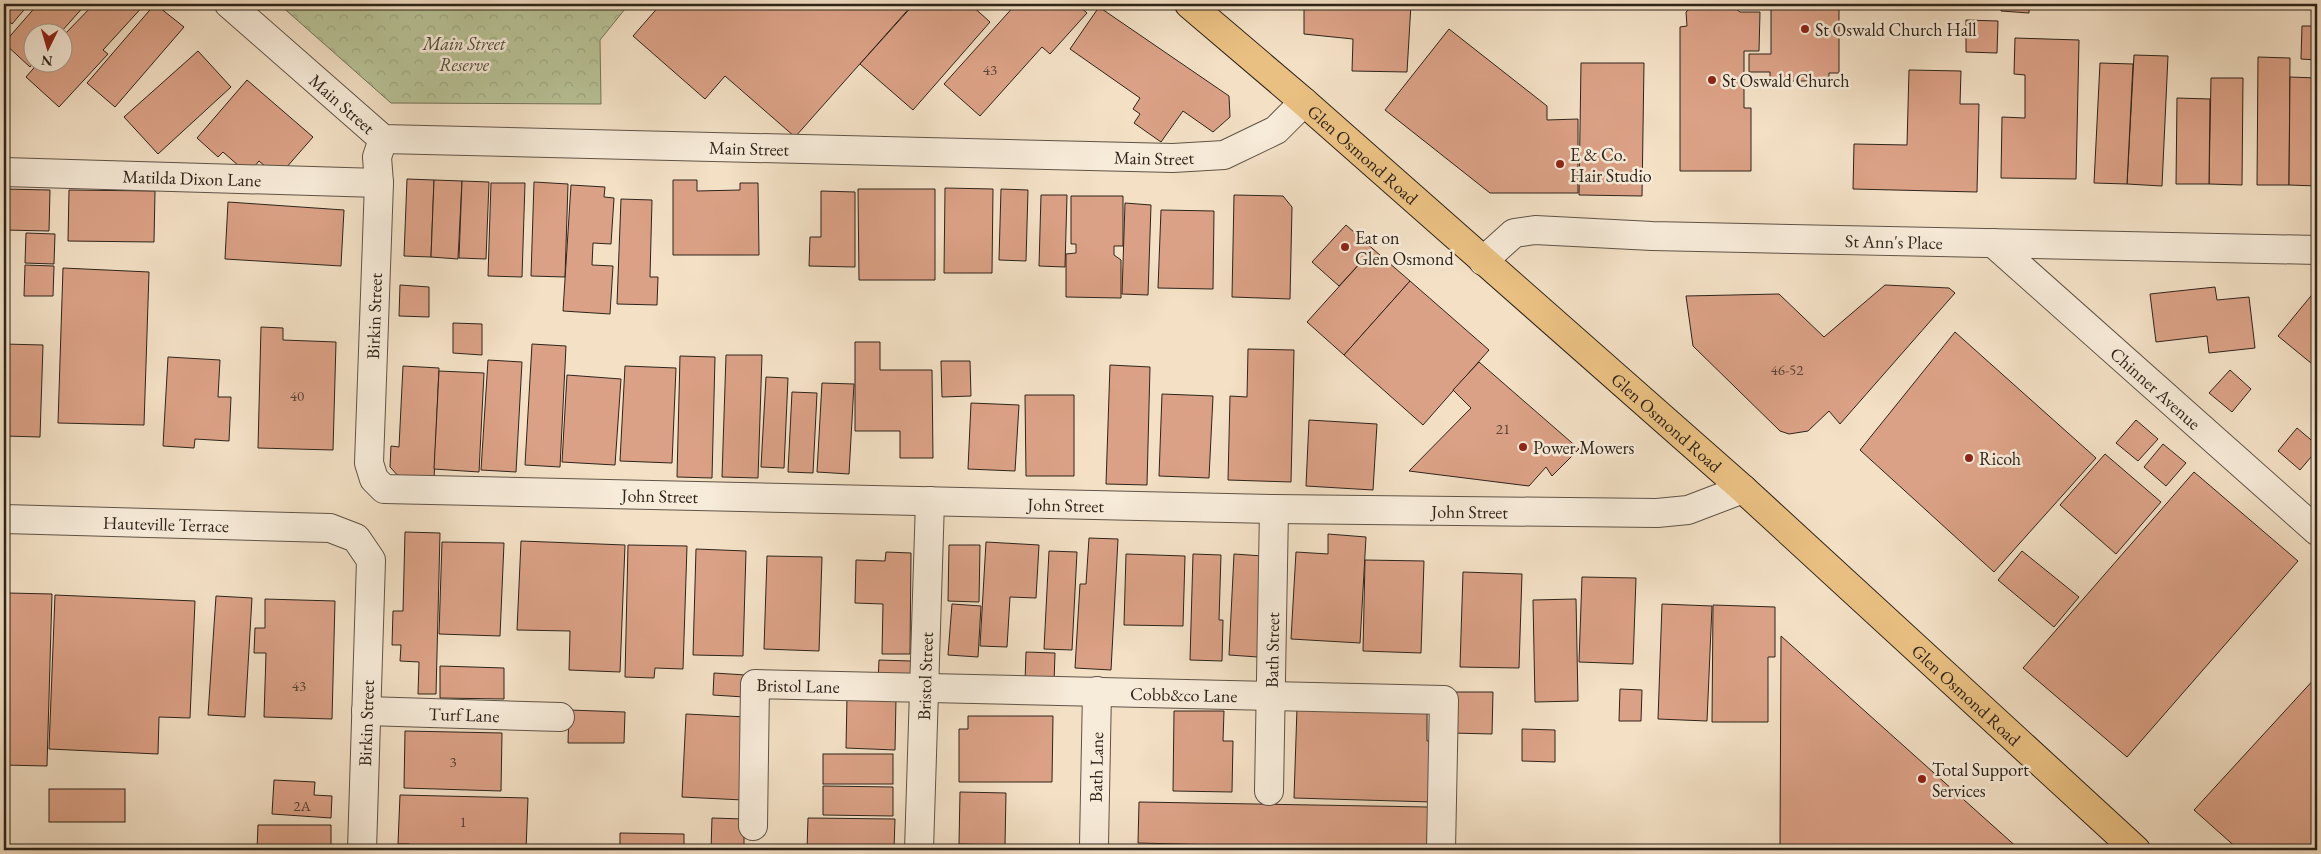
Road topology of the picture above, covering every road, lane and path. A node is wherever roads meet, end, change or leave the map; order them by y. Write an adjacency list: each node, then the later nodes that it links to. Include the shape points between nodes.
1 (229, 4): 4 (street, Main Street)
2 (1189, 4): 3 (highway, Glen Osmond Road)
3 (1304, 102): 4 (street, Main Street, via 1276,130 1224,154 1173,158); 9 (highway, Glen Osmond Road)
4 (383, 139): 6 (street, Birkin Street, via 377,157)
5 (4, 172): 6 (street, Matilda Dixon Lane)
6 (378, 182): 10 (street, Birkin Street, via 369,462 374,478)
7 (1993, 243): 8 (street, St Ann's Place); 9 (street, St Ann's Place, via 1652,236 1535,230 1514,233); 16 (street, Chinner Avenue)
8 (2317, 250)
9 (1483, 261): 11 (highway, Glen Osmond Road)
10 (384, 489): 12 (street, John Street)
11 (1742, 489): 13 (street, John Street, via 1688,510 1657,513); 28 (highway, Glen Osmond Road)
12 (930, 501): 13 (street, John Street); 17 (street, Bristol Street)
13 (1274, 509): 19 (street, Bath Street)
14 (4, 519): 15 (street, Hauteville Terrace)
15 (330, 528): 20 (street, Birkin Street, via 356,538 371,560)
16 (2317, 532)
17 (924, 686): 18 (street, Cobb&co Lane); 23 (street, Bristol Lane, via 755,684); 26 (street, Bristol Street)
18 (1097, 691): 19 (street, Cobb&co Lane); 24 (street, Bath Lane)
19 (1271, 696): 22 (street, Bath Street); 27 (street, Cobb&co Lane, via 1444,700)
20 (366, 711): 21 (street, Turf Lane); 25 (street, Birkin Street)
21 (560, 717)
22 (1270, 791)
23 (753, 826)
24 (1094, 845)
25 (362, 850)
26 (919, 850)
27 (1440, 850)
28 (2136, 850)

